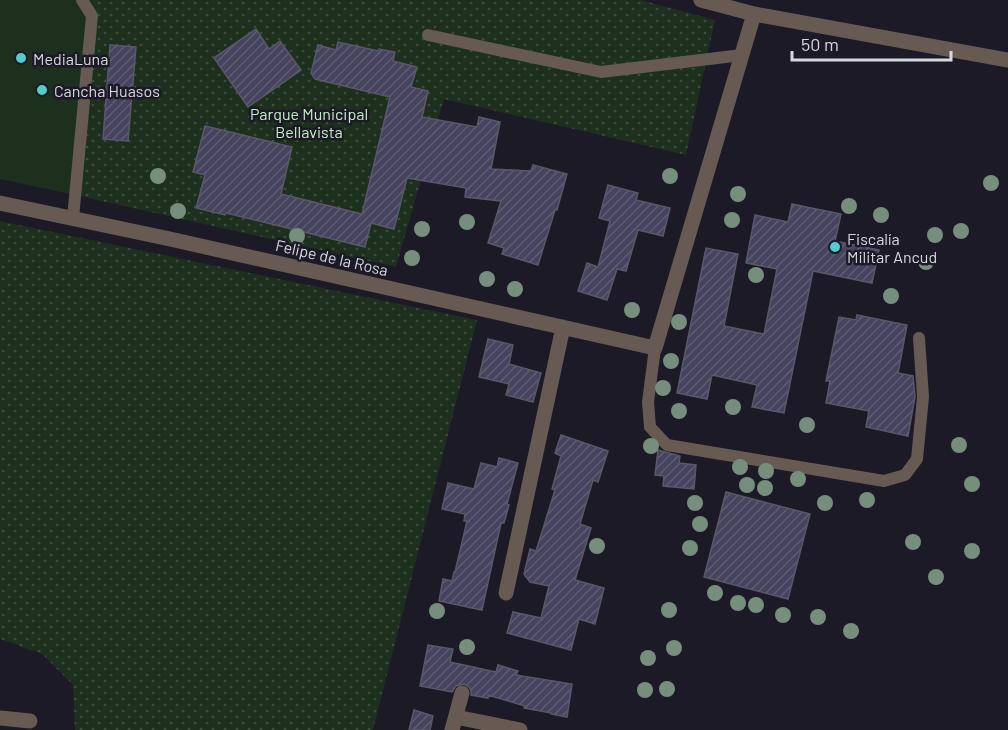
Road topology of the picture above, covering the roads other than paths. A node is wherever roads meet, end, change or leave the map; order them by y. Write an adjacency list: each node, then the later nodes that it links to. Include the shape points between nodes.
1 (82, 0): 8 (lane, via 92,16)
2 (701, 0): 3 (street)
3 (754, 14): 5 (street); 6 (street)
4 (428, 36): 5 (lane, via 601,72)
5 (742, 55): 11 (street)
6 (1008, 60)
7 (0, 203): 8 (street, Felipe de la Rosa)
8 (73, 219): 9 (street, Felipe de la Rosa)
9 (563, 327): 11 (street, Felipe de la Rosa); 12 (street)
10 (919, 338): 11 (lane, via 923,397 917,459 905,475 884,481 668,445 650,427 648,402)
11 (655, 348)
12 (506, 593)
13 (462, 693): 16 (street)
14 (0, 718): 15 (street)
15 (30, 721)
16 (454, 723): 17 (street)
17 (520, 730)

